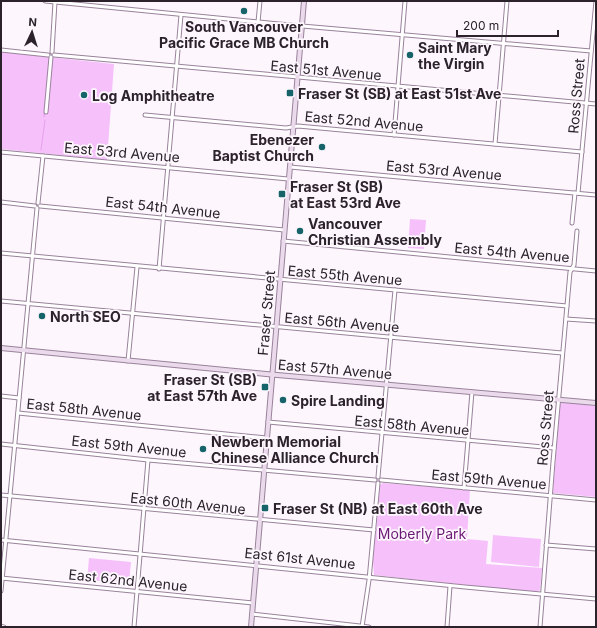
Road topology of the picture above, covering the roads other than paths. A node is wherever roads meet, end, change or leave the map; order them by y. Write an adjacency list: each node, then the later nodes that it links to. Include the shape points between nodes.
1 (45, 1): 7 (street)
2 (260, 1): 9 (street)
3 (304, 1): 10 (street, Fraser Street)
4 (405, 1): 11 (street)
5 (507, 1): 12 (street)
6 (596, 1): 14 (street, Ross Street)
7 (56, 2): 8 (street); 15 (street)
8 (181, 15): 9 (street); 16 (street)
9 (258, 22): 10 (street)
10 (302, 26): 11 (street); 17 (street, Fraser Street)
11 (402, 34): 12 (street); 18 (street)
12 (503, 43): 14 (street); 19 (street)
13 (1, 50): 15 (street, East 51st Avenue)
14 (591, 51): 20 (street, Ross Street)
15 (51, 55): 16 (street, East 51st Avenue); 22 (street)
16 (176, 67): 17 (street, East 51st Avenue); 24 (street)
17 (297, 78): 18 (street, East 51st Avenue); 25 (street, Fraser Street)
18 (398, 87): 19 (street, East 51st Avenue); 26 (street)
19 (499, 97): 20 (street, East 51st Avenue); 27 (street)
20 (586, 104): 21 (street, East 51st Avenue); 29 (street, Ross Street)
21 (596, 104)
22 (46, 112)
23 (145, 115): 24 (street, East 52nd Avenue)
24 (172, 117): 25 (street, East 52nd Avenue); 32 (street)
25 (293, 127): 26 (street, East 52nd Avenue); 31 (street, Fraser Street)
26 (394, 135): 27 (street, East 52nd Avenue)
27 (495, 144): 29 (street, East 52nd Avenue)
28 (1, 152): 30 (street, East 53rd Avenue)
29 (582, 152): 34 (street, Ross Street)
30 (43, 156): 32 (street, East 53rd Avenue); 37 (street)
31 (290, 167): 33 (street, Fraser Street); 34 (street, East 53rd Avenue)
32 (168, 168): 33 (street, East 53rd Avenue); 38 (street)
33 (288, 179): 40 (street, Fraser Street)
34 (576, 193): 35 (street, East 53rd Avenue); 39 (street, Ross Street)
35 (596, 195)
36 (1, 202): 37 (street, East 54th Avenue)
37 (38, 206): 38 (street, East 54th Avenue); 44 (street)
38 (163, 218): 40 (street, East 54th Avenue); 46 (street)
39 (572, 224)
40 (284, 230): 42 (street, Fraser Street)
41 (577, 231): 47 (street, Ross Street)
42 (283, 242): 47 (street, East 54th Avenue); 49 (street, Fraser Street)
43 (1, 253): 44 (street, East 55th Avenue)
44 (33, 257): 45 (street, East 55th Avenue); 52 (street)
45 (137, 267): 46 (street, East 55th Avenue); 54 (street)
46 (159, 269): 49 (street, East 55th Avenue)
47 (572, 269): 48 (street, East 54th Avenue); 53 (street, Ross Street)
48 (596, 271)
49 (280, 280): 50 (street, East 55th Avenue); 57 (street, Fraser Street)
50 (395, 290): 53 (street, East 55th Avenue); 58 (street)
51 (1, 301): 52 (street, East 56th Avenue)
52 (28, 303): 54 (street, East 56th Avenue); 60 (street)
53 (567, 306): 55 (street, Ross Street)
54 (133, 312): 57 (street, East 56th Avenue); 62 (street)
55 (566, 319): 56 (street); 61 (street, Ross Street)
56 (596, 322)
57 (276, 327): 58 (street, East 56th Avenue); 63 (street, Fraser Street)
58 (390, 338): 61 (street, East 56th Avenue); 64 (street)
59 (1, 348): 60 (street, East 57th Avenue)
60 (24, 350): 62 (street, East 57th Avenue); 67 (street)
61 (562, 353): 68 (street, Ross Street)
62 (128, 360): 63 (street, East 57th Avenue)
63 (272, 374): 64 (street, East 57th Avenue); 71 (street, Fraser Street)
64 (386, 384): 65 (street, East 57th Avenue); 72 (street)
65 (472, 392): 68 (street, East 57th Avenue); 74 (street)
66 (1, 396): 67 (street, East 58th Avenue)
67 (19, 398): 70 (street)
68 (558, 400): 69 (street, East 57th Avenue); 77 (street, Ross Street)
69 (596, 403)
70 (18, 413): 73 (street, East 58th Avenue); 76 (street)
71 (268, 422): 72 (street, East 58th Avenue); 73 (street, Fraser Street)
72 (382, 433): 74 (street, East 58th Avenue); 80 (street)
73 (267, 438): 79 (street, Fraser Street)
74 (468, 441): 77 (street, East 58th Avenue); 81 (street)
75 (1, 444): 76 (street, East 59th Avenue)
76 (14, 446): 78 (street, East 59th Avenue); 83 (street)
77 (554, 448): 84 (street, Ross Street)
78 (148, 460): 79 (street, East 59th Avenue); 86 (street)
79 (264, 470): 80 (street, East 59th Avenue); 87 (street, Fraser Street)
80 (378, 480): 81 (street, East 59th Avenue); 88 (street)
81 (464, 488): 84 (street, East 59th Avenue)
82 (1, 495): 83 (street, East 60th Avenue)
83 (10, 496): 86 (street, East 60th Avenue); 90 (street)
84 (550, 496): 85 (street, East 59th Avenue); 91 (street, Ross Street)
85 (596, 500)
86 (145, 509): 87 (street, East 60th Avenue); 93 (street)
87 (259, 520): 88 (street, East 60th Avenue); 94 (street, Fraser Street)
88 (374, 530): 95 (street)
89 (1, 540): 90 (street, East 61st Avenue)
90 (6, 540): 93 (street, East 61st Avenue); 96 (street)
91 (546, 545): 92 (street); 100 (street, Ross Street)
92 (596, 549)
93 (141, 553): 94 (street, East 61st Avenue); 99 (street)
94 (256, 565): 95 (street, East 61st Avenue); 102 (street, Fraser Street)
95 (369, 577): 97 (street, East 61st Avenue); 108 (street)
96 (2, 578): 98 (street); 99 (street, East 62nd Avenue)
97 (450, 586): 100 (street, East 61st Avenue); 110 (street)
98 (1, 591)
99 (137, 592): 102 (street, East 62nd Avenue); 106 (street)
100 (543, 594): 101 (street, East 61st Avenue); 111 (street, Ross Street)
101 (596, 599)
102 (253, 603): 103 (street, Fraser Street)
103 (252, 614): 107 (street, Fraser Street); 108 (street)
104 (1, 626): 105 (street)
105 (4, 627)
106 (134, 627)
107 (251, 627)
108 (362, 627): 109 (street)
109 (369, 627)
110 (447, 627)
111 (540, 627)

